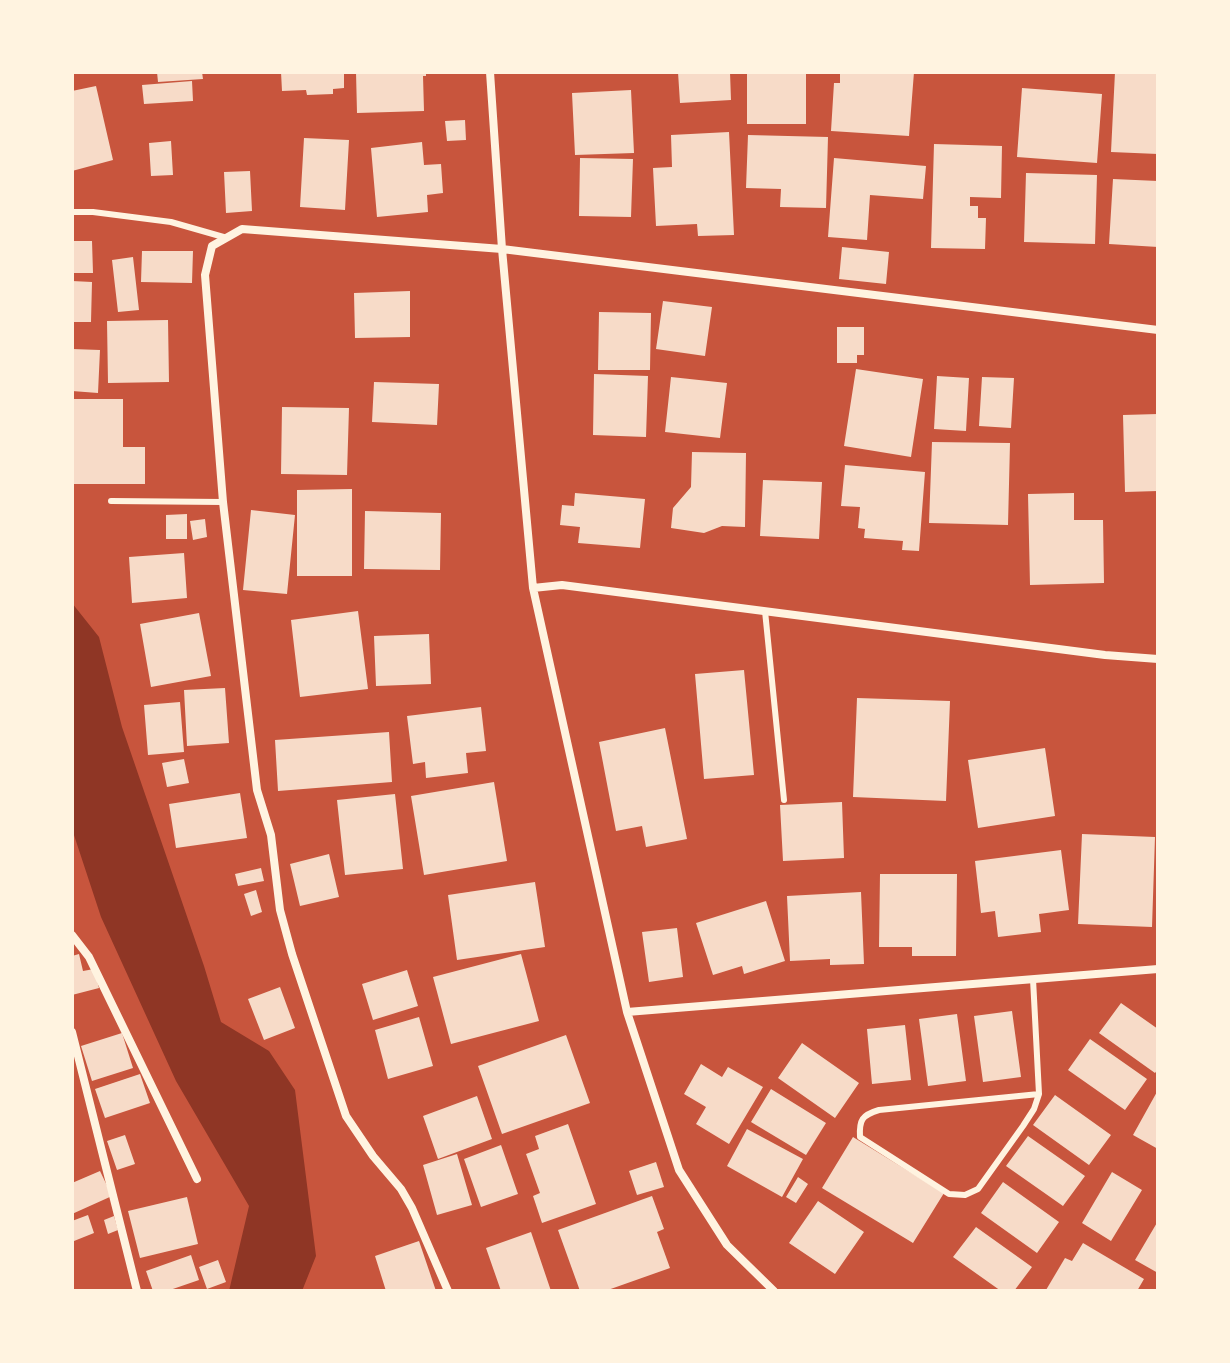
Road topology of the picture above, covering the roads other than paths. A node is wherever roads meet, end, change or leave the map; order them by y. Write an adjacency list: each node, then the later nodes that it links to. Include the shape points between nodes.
1 (490, 72): 4 (street)
2 (72, 212): 3 (lane, via 171,222)
3 (227, 238): 4 (street, via 242,229); 7 (street, via 212,246 205,275)
4 (502, 249): 5 (street); 8 (street)
5 (1158, 330)
6 (111, 501): 7 (lane)
7 (223, 502): 20 (street, via 257,790 271,835 280,910 292,954 346,1116 401,1189)
8 (533, 588): 9 (street, via 562,585); 15 (street)
9 (765, 611): 10 (street); 11 (lane)
10 (1158, 659)
11 (784, 800)
12 (72, 935): 18 (street, via 89,957)
13 (1158, 969): 14 (street)
14 (1033, 979): 15 (street); 17 (lane)
15 (627, 1012): 21 (street, via 679,1170 727,1245)
16 (72, 1032): 19 (street)
17 (1039, 1094): 17 (lane, via 1029,1118 978,1189 965,1195 949,1194 860,1137 859,1124 867,1113 879,1110)
18 (197, 1179)
19 (137, 1291)
20 (448, 1291)
21 (774, 1291)

